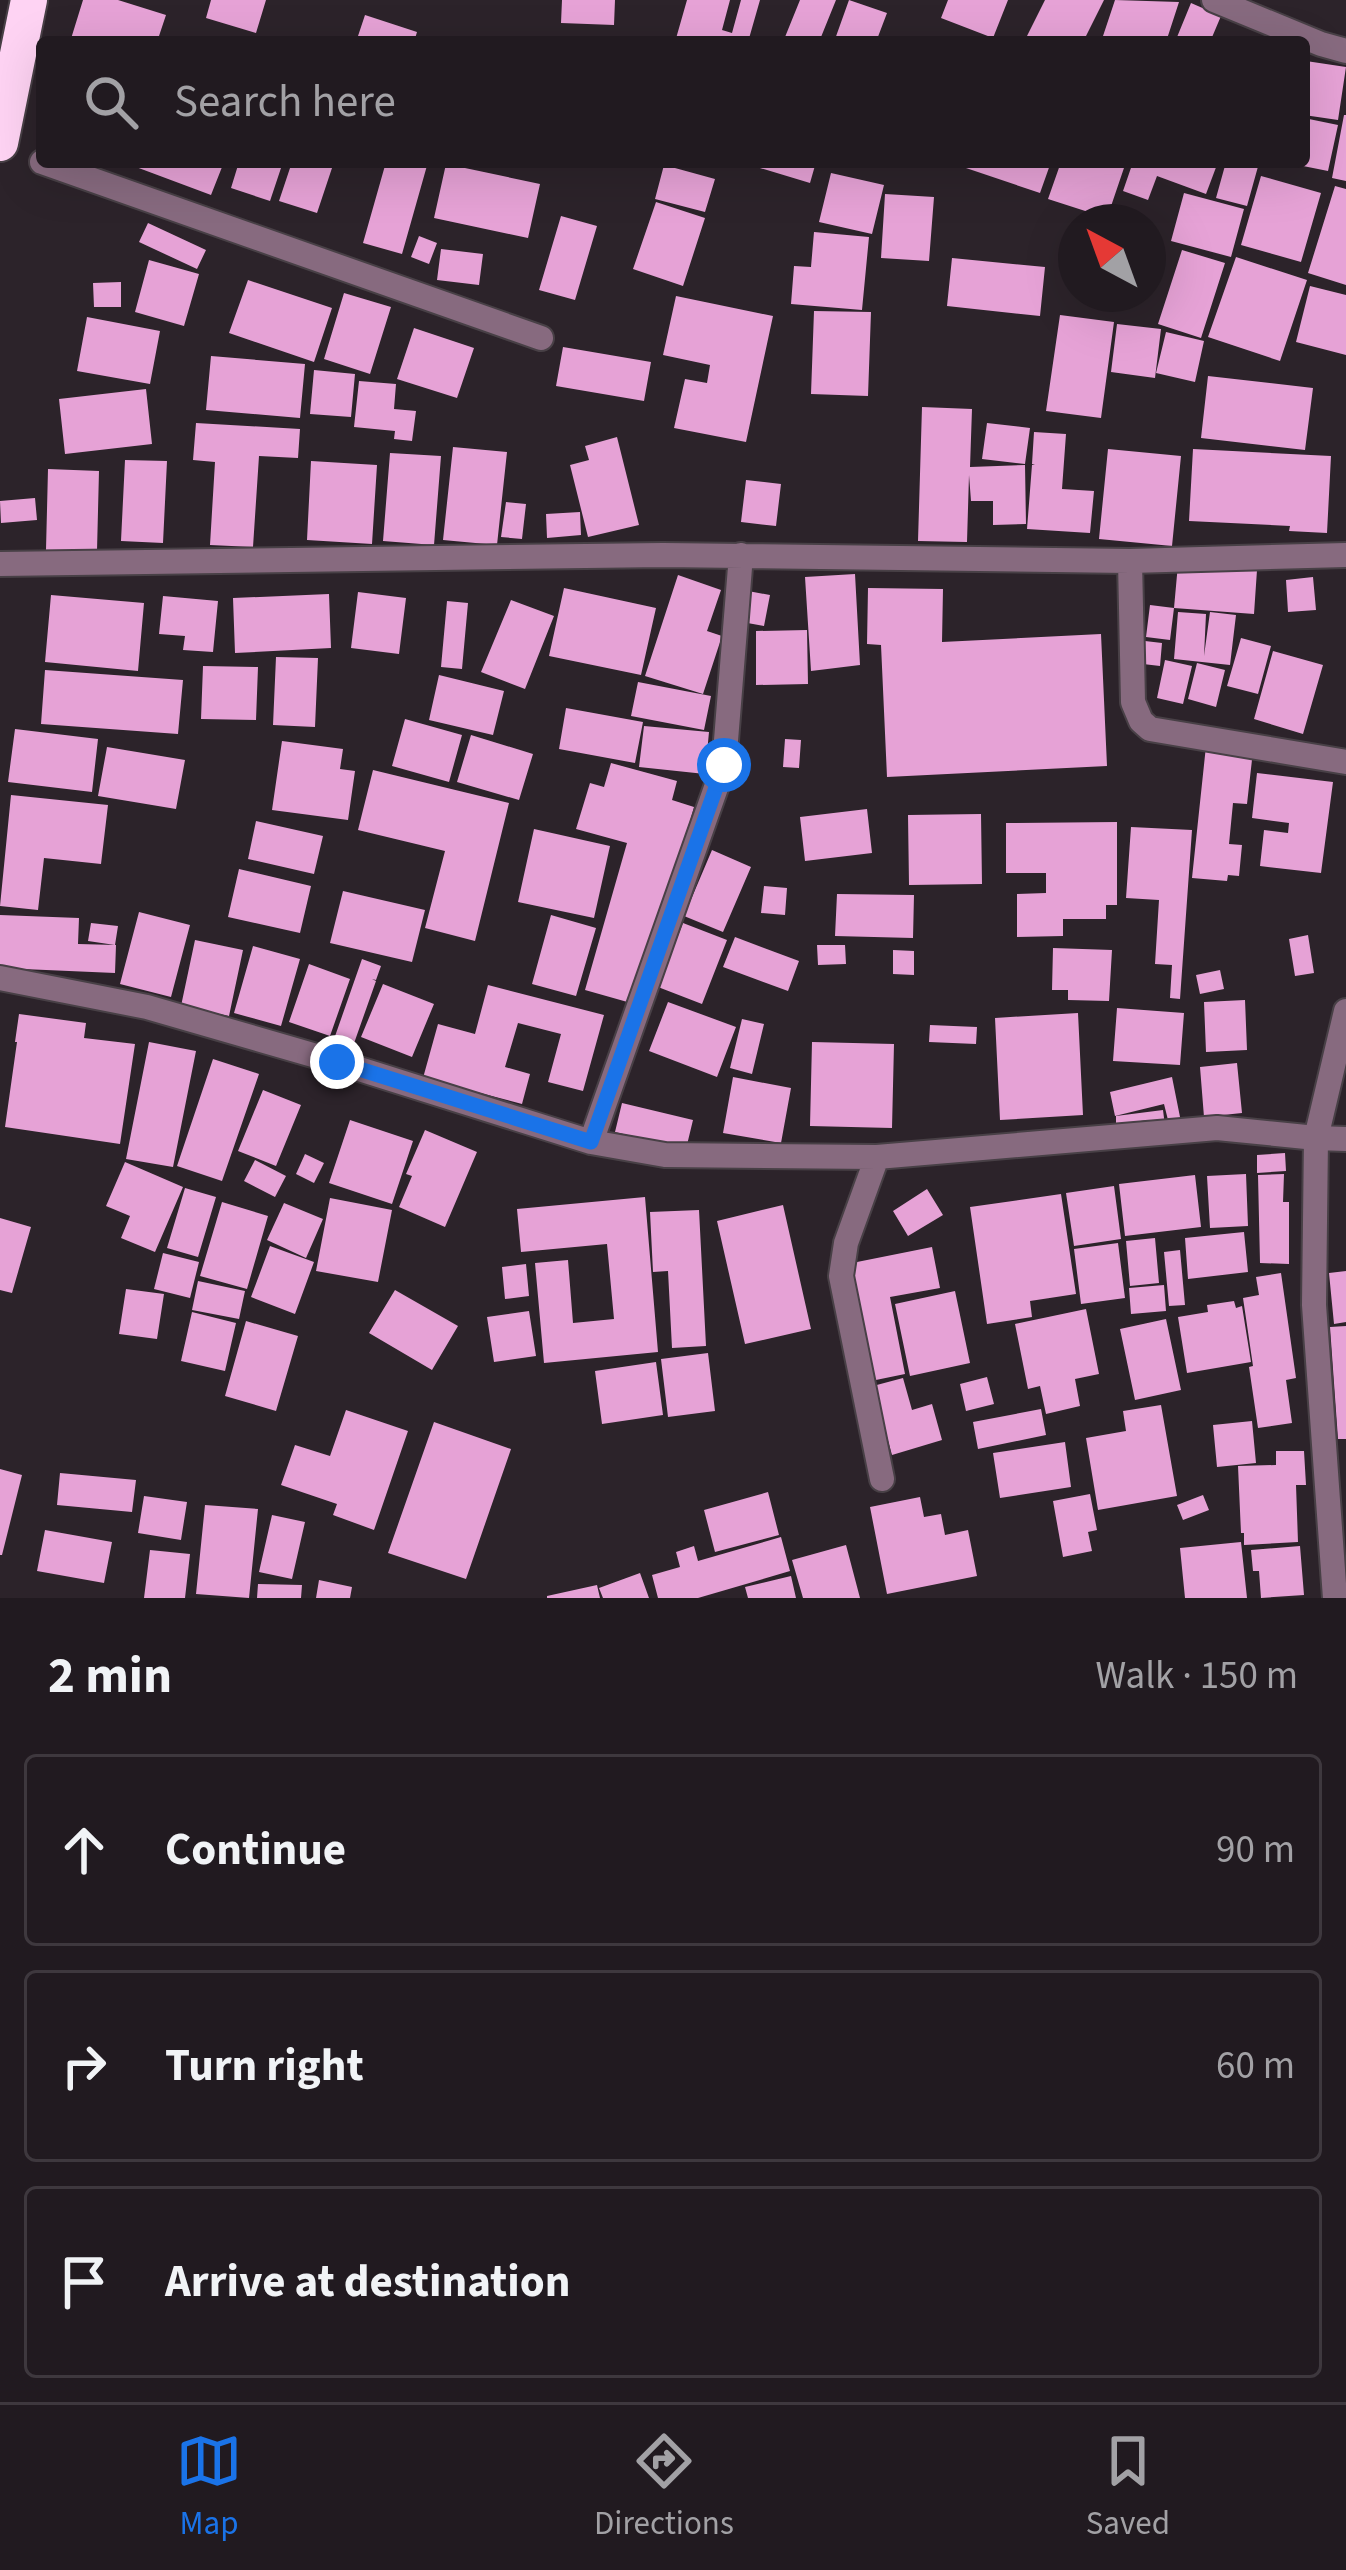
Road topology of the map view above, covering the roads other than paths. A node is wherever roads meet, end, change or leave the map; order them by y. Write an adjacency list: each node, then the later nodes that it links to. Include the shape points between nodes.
1 (29, 0): 6 (highway)
2 (1214, 0): 3 (street)
3 (1302, 36)
4 (1310, 39): 5 (street)
5 (1346, 51)
6 (0, 145): 7 (street)
7 (36, 160)
8 (59, 168): 9 (street)
9 (541, 338)
10 (741, 555): 12 (street); 13 (street); 19 (street, via 724,765)
11 (1346, 555): 12 (street)
12 (1130, 561): 14 (street, via 1132,703 1141,721 1150,729)
13 (0, 564)
14 (1346, 762)
15 (0, 979): 19 (street, via 147,1007)
16 (1346, 1011): 17 (street)
17 (1316, 1138): 18 (street); 20 (street, via 1216,1128); 22 (street, via 1314,1305)
18 (1346, 1138)
19 (591, 1142): 20 (street, via 665,1155)
20 (877, 1157): 21 (street, via 841,1276)
21 (882, 1479)
22 (1335, 1598)

